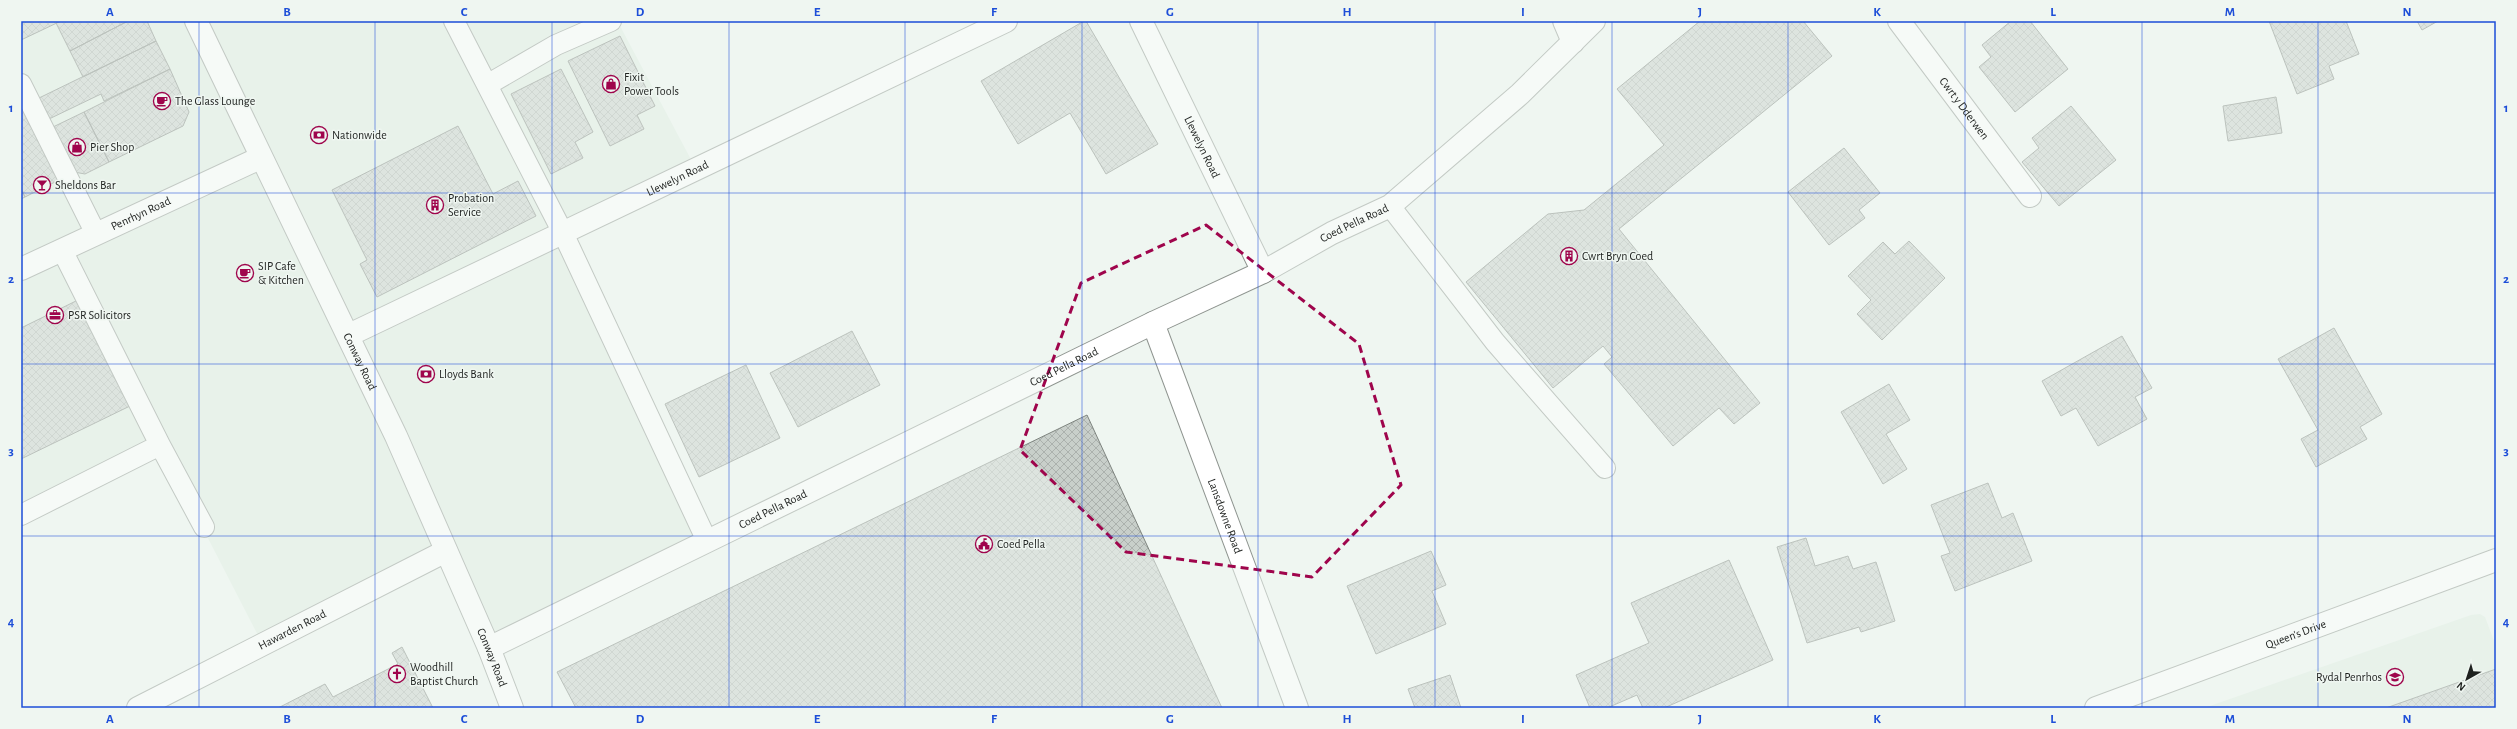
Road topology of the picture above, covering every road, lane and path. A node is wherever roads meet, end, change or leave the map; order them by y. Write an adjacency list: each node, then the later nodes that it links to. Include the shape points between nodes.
1 (196, 21): 12 (street, Conway Road)
2 (454, 21): 11 (lane)
3 (611, 21): 11 (lane, via 556,45)
4 (1006, 21): 15 (street, Llewelyn Road)
5 (1141, 21): 19 (street, Llewelyn Road)
6 (1564, 21): 9 (street)
7 (1594, 21): 9 (street, Coed Pella Road)
8 (1899, 21): 13 (street, Cwrt y Dderwen)
9 (1573, 42): 14 (street, Coed Pella Road, via 1520,94)
10 (21, 84): 16 (lane)
11 (487, 85): 15 (lane)
12 (260, 158): 16 (street, Penrhyn Road); 21 (street, Conway Road)
13 (2030, 196)
14 (1390, 206): 19 (street, Coed Pella Road, via 1332,233); 23 (lane, via 1495,342)
15 (564, 233): 21 (street, Llewelyn Road); 26 (lane)
16 (96, 234): 17 (street, Penrhyn Road)
17 (62, 250): 18 (street, Penrhyn Road); 22 (lane)
18 (21, 269)
19 (1263, 272): 20 (street, Coed Pella Road)
20 (1153, 323): 26 (street, Coed Pella Road); 32 (street, Lansdowne Road)
21 (349, 335): 27 (street, Conway Road)
22 (160, 445): 24 (lane); 25 (lane)
23 (1605, 468)
24 (21, 515)
25 (204, 527)
26 (707, 541): 29 (street, Coed Pella Road)
27 (446, 551): 29 (street, Conway Road); 30 (street, Hawarden Road)
28 (2496, 560): 33 (street, Queen's Drive)
29 (489, 648): 31 (street, Conway Road)
30 (138, 708)
31 (512, 708)
32 (1297, 708)
33 (2096, 708)

